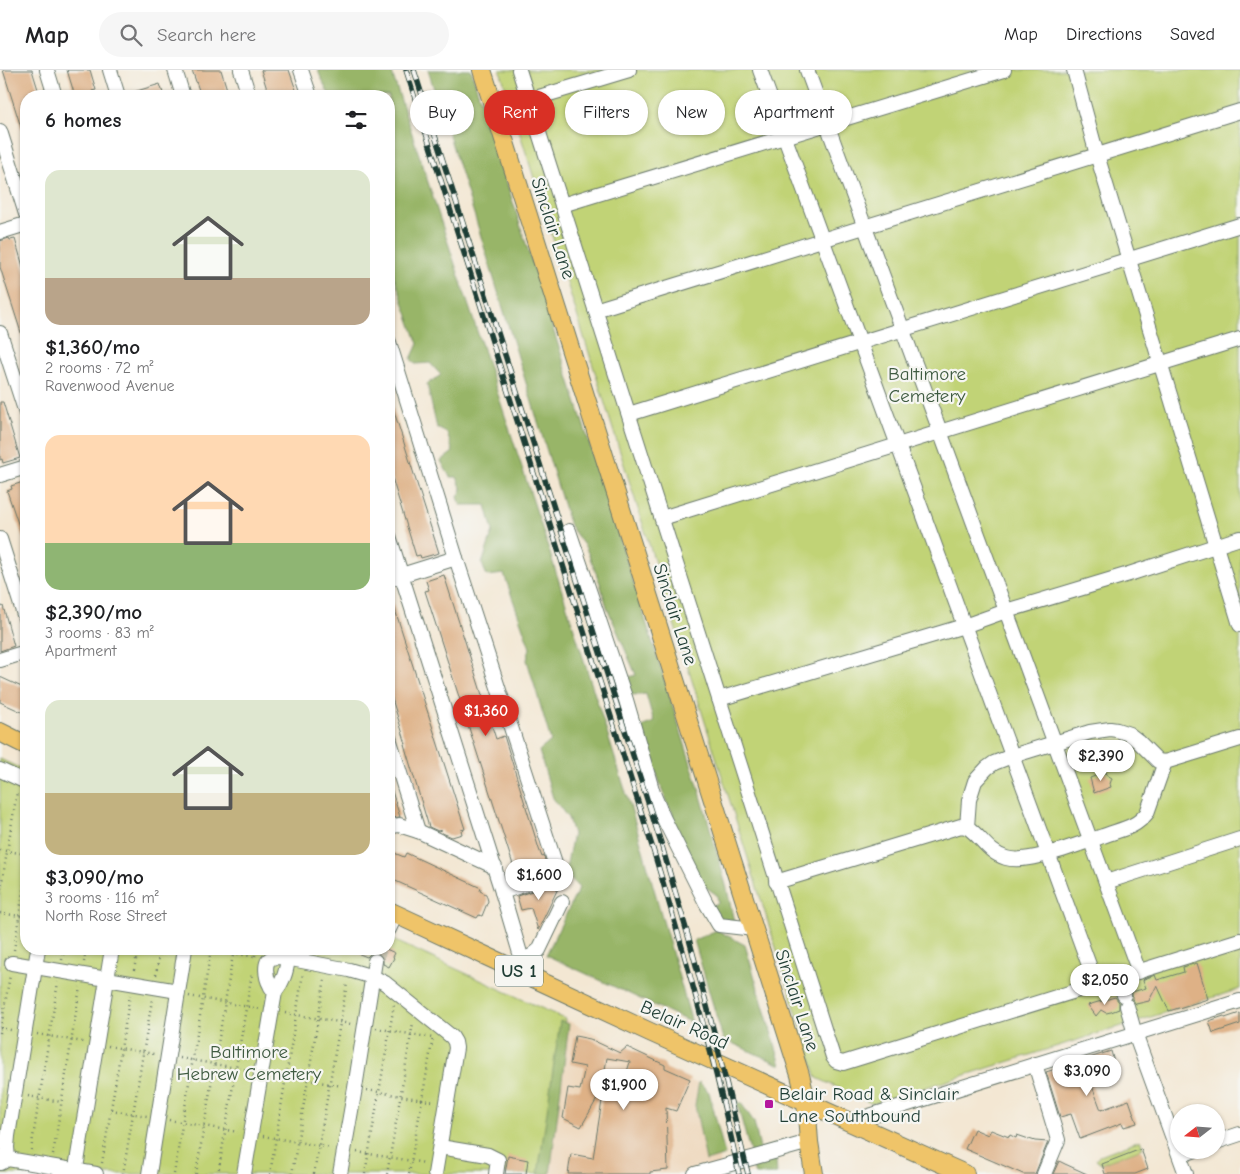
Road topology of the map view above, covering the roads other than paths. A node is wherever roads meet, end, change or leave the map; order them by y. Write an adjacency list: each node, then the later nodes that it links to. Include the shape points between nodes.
1 (47, 70): 13 (street)
2 (110, 70): 14 (street)
3 (175, 70): 15 (street)
4 (241, 70): 16 (street)
5 (301, 70): 17 (street)
6 (482, 70): 85 (main road, Sinclair Lane)
7 (519, 70): 18 (street)
8 (629, 70): 20 (street)
9 (760, 70): 27 (street)
10 (807, 70): 19 (street)
11 (1004, 70): 22 (street)
12 (1074, 70): 28 (street)
13 (53, 90)
14 (116, 90)
15 (181, 90)
16 (248, 90)
17 (308, 90)
18 (526, 90)
19 (814, 90)
20 (555, 92)
21 (1240, 111): 28 (street)
22 (852, 116)
23 (0, 131): 29 (street)
24 (540, 135): 30 (street)
25 (794, 135): 27 (street)
26 (831, 135): 33 (street)
27 (785, 138): 30 (street); 35 (street)
28 (1098, 155): 33 (street); 36 (street)
29 (20, 195)
30 (562, 205): 37 (street)
31 (1240, 225): 36 (street)
32 (20, 226): 34 (street)
33 (864, 226): 35 (street); 38 (street)
34 (0, 232)
35 (823, 240): 37 (street); 41 (street)
36 (1129, 259): 38 (street); 42 (street)
37 (595, 310): 45 (street)
38 (902, 330): 41 (street); 46 (street)
39 (0, 333): 44 (street)
40 (1240, 338): 42 (street)
41 (860, 343): 45 (street); 47 (street)
42 (1160, 363): 46 (street); 54 (street)
43 (395, 365): 55 (street)
44 (20, 395)
45 (629, 414): 50 (street)
46 (940, 432): 47 (street); 58 (street)
47 (898, 445): 50 (street); 60 (street)
48 (20, 469): 49 (street)
49 (0, 475)
50 (662, 518): 63 (street)
51 (569, 531): 85 (street, via 663,817 719,925)
52 (1240, 538): 54 (street)
53 (0, 539): 57 (street)
54 (1216, 546): 58 (street); 59 (street)
55 (456, 558): 56 (street); 82 (street, via 556,866 550,876)
56 (395, 577): 79 (street)
57 (20, 602)
58 (1006, 611): 60 (street); 67 (street)
59 (1240, 625)
60 (964, 626): 63 (street); 68 (street)
61 (20, 654): 62 (street)
62 (0, 660)
63 (719, 699): 80 (street)
64 (0, 732): 66 (main road)
65 (1240, 739): 70 (street)
66 (20, 742)
67 (1054, 742): 68 (street); 70 (street, via 1090,732 1117,730 1129,734 1158,761); 77 (street)
68 (1012, 756): 74 (street, via 987,768 976,781 969,800); 78 (street)
69 (395, 757): 75 (street)
70 (1165, 762): 77 (street, via 1147,813 1128,828)
71 (0, 770): 72 (street)
72 (20, 779)
73 (395, 826): 75 (street)
74 (967, 827): 78 (street, via 990,850 1007,859); 80 (street, via 961,826)
75 (418, 831): 79 (street)
76 (1240, 839): 81 (street)
77 (1090, 840): 78 (street); 81 (street)
78 (1048, 854): 99 (street)
79 (494, 867): 82 (street)
80 (776, 882): 99 (street, via 829,1048 836,1061 843,1062)
81 (1106, 882): 95 (street)
82 (502, 892): 93 (street)
83 (562, 902): 93 (street, via 539,950)
84 (395, 919): 93 (main road, Belair Road / US 1)
85 (754, 929): 105 (main road, Sinclair Lane)
86 (1240, 940): 95 (street)
87 (37, 955): 94 (street)
88 (111, 955): 98 (street)
89 (184, 955): 101 (street)
90 (280, 956): 96 (street); 100 (street, via 286,970); 100 (street, via 267,964 266,977)
91 (375, 961): 96 (street)
92 (12, 963): 94 (street)
93 (519, 965): 105 (main road, Belair Road / US 1, via 650,1032)
94 (35, 967): 98 (street); 113 (street)
95 (1139, 972): 97 (street)
96 (373, 977): 111 (street, via 385,983 455,1042); 119 (street)
97 (1119, 978): 99 (street); 103 (street)
98 (107, 979): 101 (street); 116 (street)
99 (1096, 984)
100 (275, 992): 118 (street)
101 (178, 993): 117 (street)
102 (1240, 1002): 103 (street)
103 (1135, 1034): 104 (street); 107 (street)
104 (1035, 1064): 106 (street); 124 (street, via 1058,1140)
105 (806, 1101): 106 (main road, Belair Road / US 1); 110 (main road, Sinclair Lane)
106 (850, 1122): 123 (main road, Belair Road / US 1)
107 (1170, 1129)
108 (1240, 1134): 109 (street)
109 (1225, 1139)
110 (809, 1142): 121 (street); 122 (main road, Sinclair Lane)
111 (440, 1147): 115 (street); 120 (street, via 488,1155 498,1160)
112 (1181, 1159): 125 (street)
113 (4, 1161): 116 (street)
114 (99, 1169): 116 (street)
115 (436, 1170)
116 (76, 1172)
117 (149, 1174)
118 (244, 1174)
119 (340, 1174)
120 (496, 1174)
121 (695, 1174)
122 (814, 1174)
123 (965, 1174)
124 (1044, 1174)
125 (1186, 1174)

